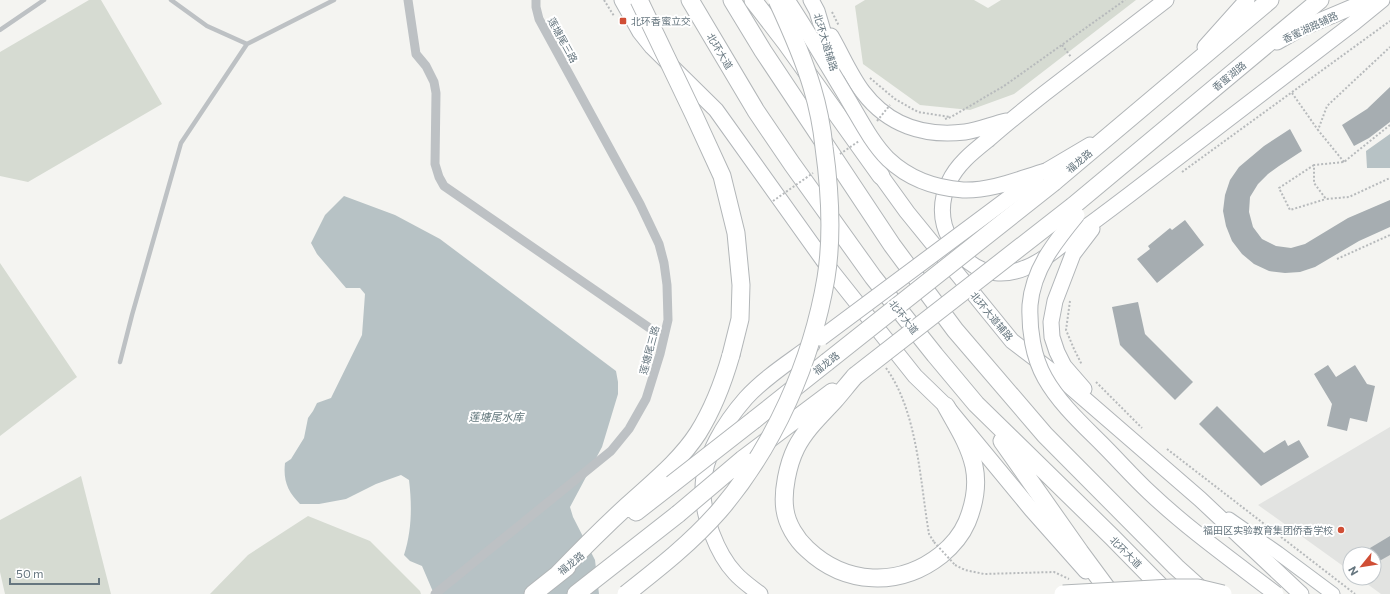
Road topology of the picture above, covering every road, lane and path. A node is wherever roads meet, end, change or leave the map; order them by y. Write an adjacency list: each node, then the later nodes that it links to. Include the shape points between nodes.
1 (44, 0): 24 (lane)
2 (171, 0): 25 (lane, via 208,26)
3 (334, 0): 25 (lane)
4 (408, 0): 48 (street, via 416,54 426,66 435,87 435,164 444,186)
5 (536, 0): 62 (street, 莲塘尾三路, via 539,19 659,244 667,285 668,320 646,399 621,440 602,460)
6 (604, 0): 22 (path)
7 (622, 0): 55 (main road, via 640,32 716,110 826,264 915,376)
8 (639, 0): 60 (highway, bridge, via 722,176 736,233 740,318 724,379 697,434)
9 (690, 0): 54 (highway, 北环大道, via 752,104 792,164 873,277)
10 (732, 0): 70 (highway, via 892,245 955,330 1045,435 1176,568)
11 (752, 0): 39 (highway, via 786,43)
12 (777, 0): 65 (highway, bridge, via 813,88 829,178 830,235 826,277 816,321 800,374 777,426 746,476 718,512 674,556)
13 (787, 0): 40 (main road, bridge, via 871,138 901,169 933,185 964,190)
14 (1125, 0): 26 (path)
15 (1166, 0): 33 (main road)
16 (1247, 0): 31 (main road)
17 (1270, 0): 31 (highway)
18 (1320, 0): 28 (highway, 香蜜湖路)
19 (1369, 0): 28 (main road, 香蜜湖路辅路, via 1298,30)
20 (1382, 0): 44 (main road)
21 (814, 5): 33 (main road, via 863,92 878,108 898,122 914,129 949,133); 39 (main road, 北环大道辅路, via 844,105)
22 (618, 21)
23 (1390, 21): 32 (path)
24 (0, 30)
25 (247, 44): 49 (lane, via 181,143)
26 (1062, 45): 29 (path); 30 (path, via 1004,86 951,117 918,112 895,99)
27 (1390, 47): 35 (path, via 1327,106)
28 (1253, 57): 43 (highway, 香蜜湖路, via 1138,152)
29 (1073, 60)
30 (866, 74)
31 (1163, 90): 40 (highway, 福龙路, via 1117,130)
32 (1292, 93): 35 (path); 38 (path)
33 (1010, 120): 44 (main road, via 957,168 944,193 942,217 945,230 959,252 982,270 995,274 1009,273 1041,260)
34 (1390, 125): 36 (path)
35 (1318, 130): 36 (path)
36 (1344, 162): 37 (path)
37 (1314, 165): 42 (path, via 1314,183); 42 (path, via 1279,188 1290,210)
38 (1180, 174)
39 (881, 176): 57 (main road, 北环大道辅路, via 907,212 1012,341 1058,376)
40 (1050, 176): 60 (highway, 福龙路, bridge, via 827,362 672,484); 66 (main road, bridge, via 821,338 765,381 733,413 722,429 707,464 703,489 706,517 723,555 734,572)
41 (1390, 178): 42 (path, via 1349,197)
42 (1326, 199)
43 (1075, 210): 52 (highway, bridge); 72 (main road, bridge, via 1040,266 1030,304 1033,347 1045,378 1073,415 1149,492)
44 (1103, 215): 57 (main road, via 1073,254 1055,302 1051,322 1052,337 1064,366)
45 (1390, 236): 46 (path)
46 (1337, 259)
47 (1071, 297): 51 (path, via 1066,330)
48 (651, 328)
49 (120, 362)
50 (886, 367): 61 (path, bridge, via 906,406 929,534 934,542 955,565 966,570 984,574 1054,572)
51 (1084, 369)
52 (855, 376): 55 (highway, via 815,420 796,448 784,490 785,510 792,530 816,558 836,570 858,577 896,577 933,561 952,546 962,532 970,514 975,492 974,467 967,444); 64 (highway, bridge, via 743,459)
53 (1094, 379): 56 (path)
54 (976, 404): 68 (highway); 69 (highway, 北环大道)
55 (946, 406): 67 (main road, via 1031,509)
56 (1142, 428)
57 (1119, 431): 59 (main road, 北环大道辅路)
58 (1167, 449): 75 (path)
59 (1200, 499): 73 (main road, 北环大道辅路); 74 (street)
60 (634, 507): 63 (highway, 福龙路)
61 (1067, 587): 71 (highway, bridge, via 1198,588)
62 (435, 594)
63 (533, 594)
64 (576, 594)
65 (626, 594)
66 (760, 594)
67 (1107, 594)
68 (1111, 594)
69 (1168, 594)
70 (1206, 594)
71 (1223, 594)
72 (1276, 594)
73 (1301, 594)
74 (1333, 594)
75 (1356, 594)

